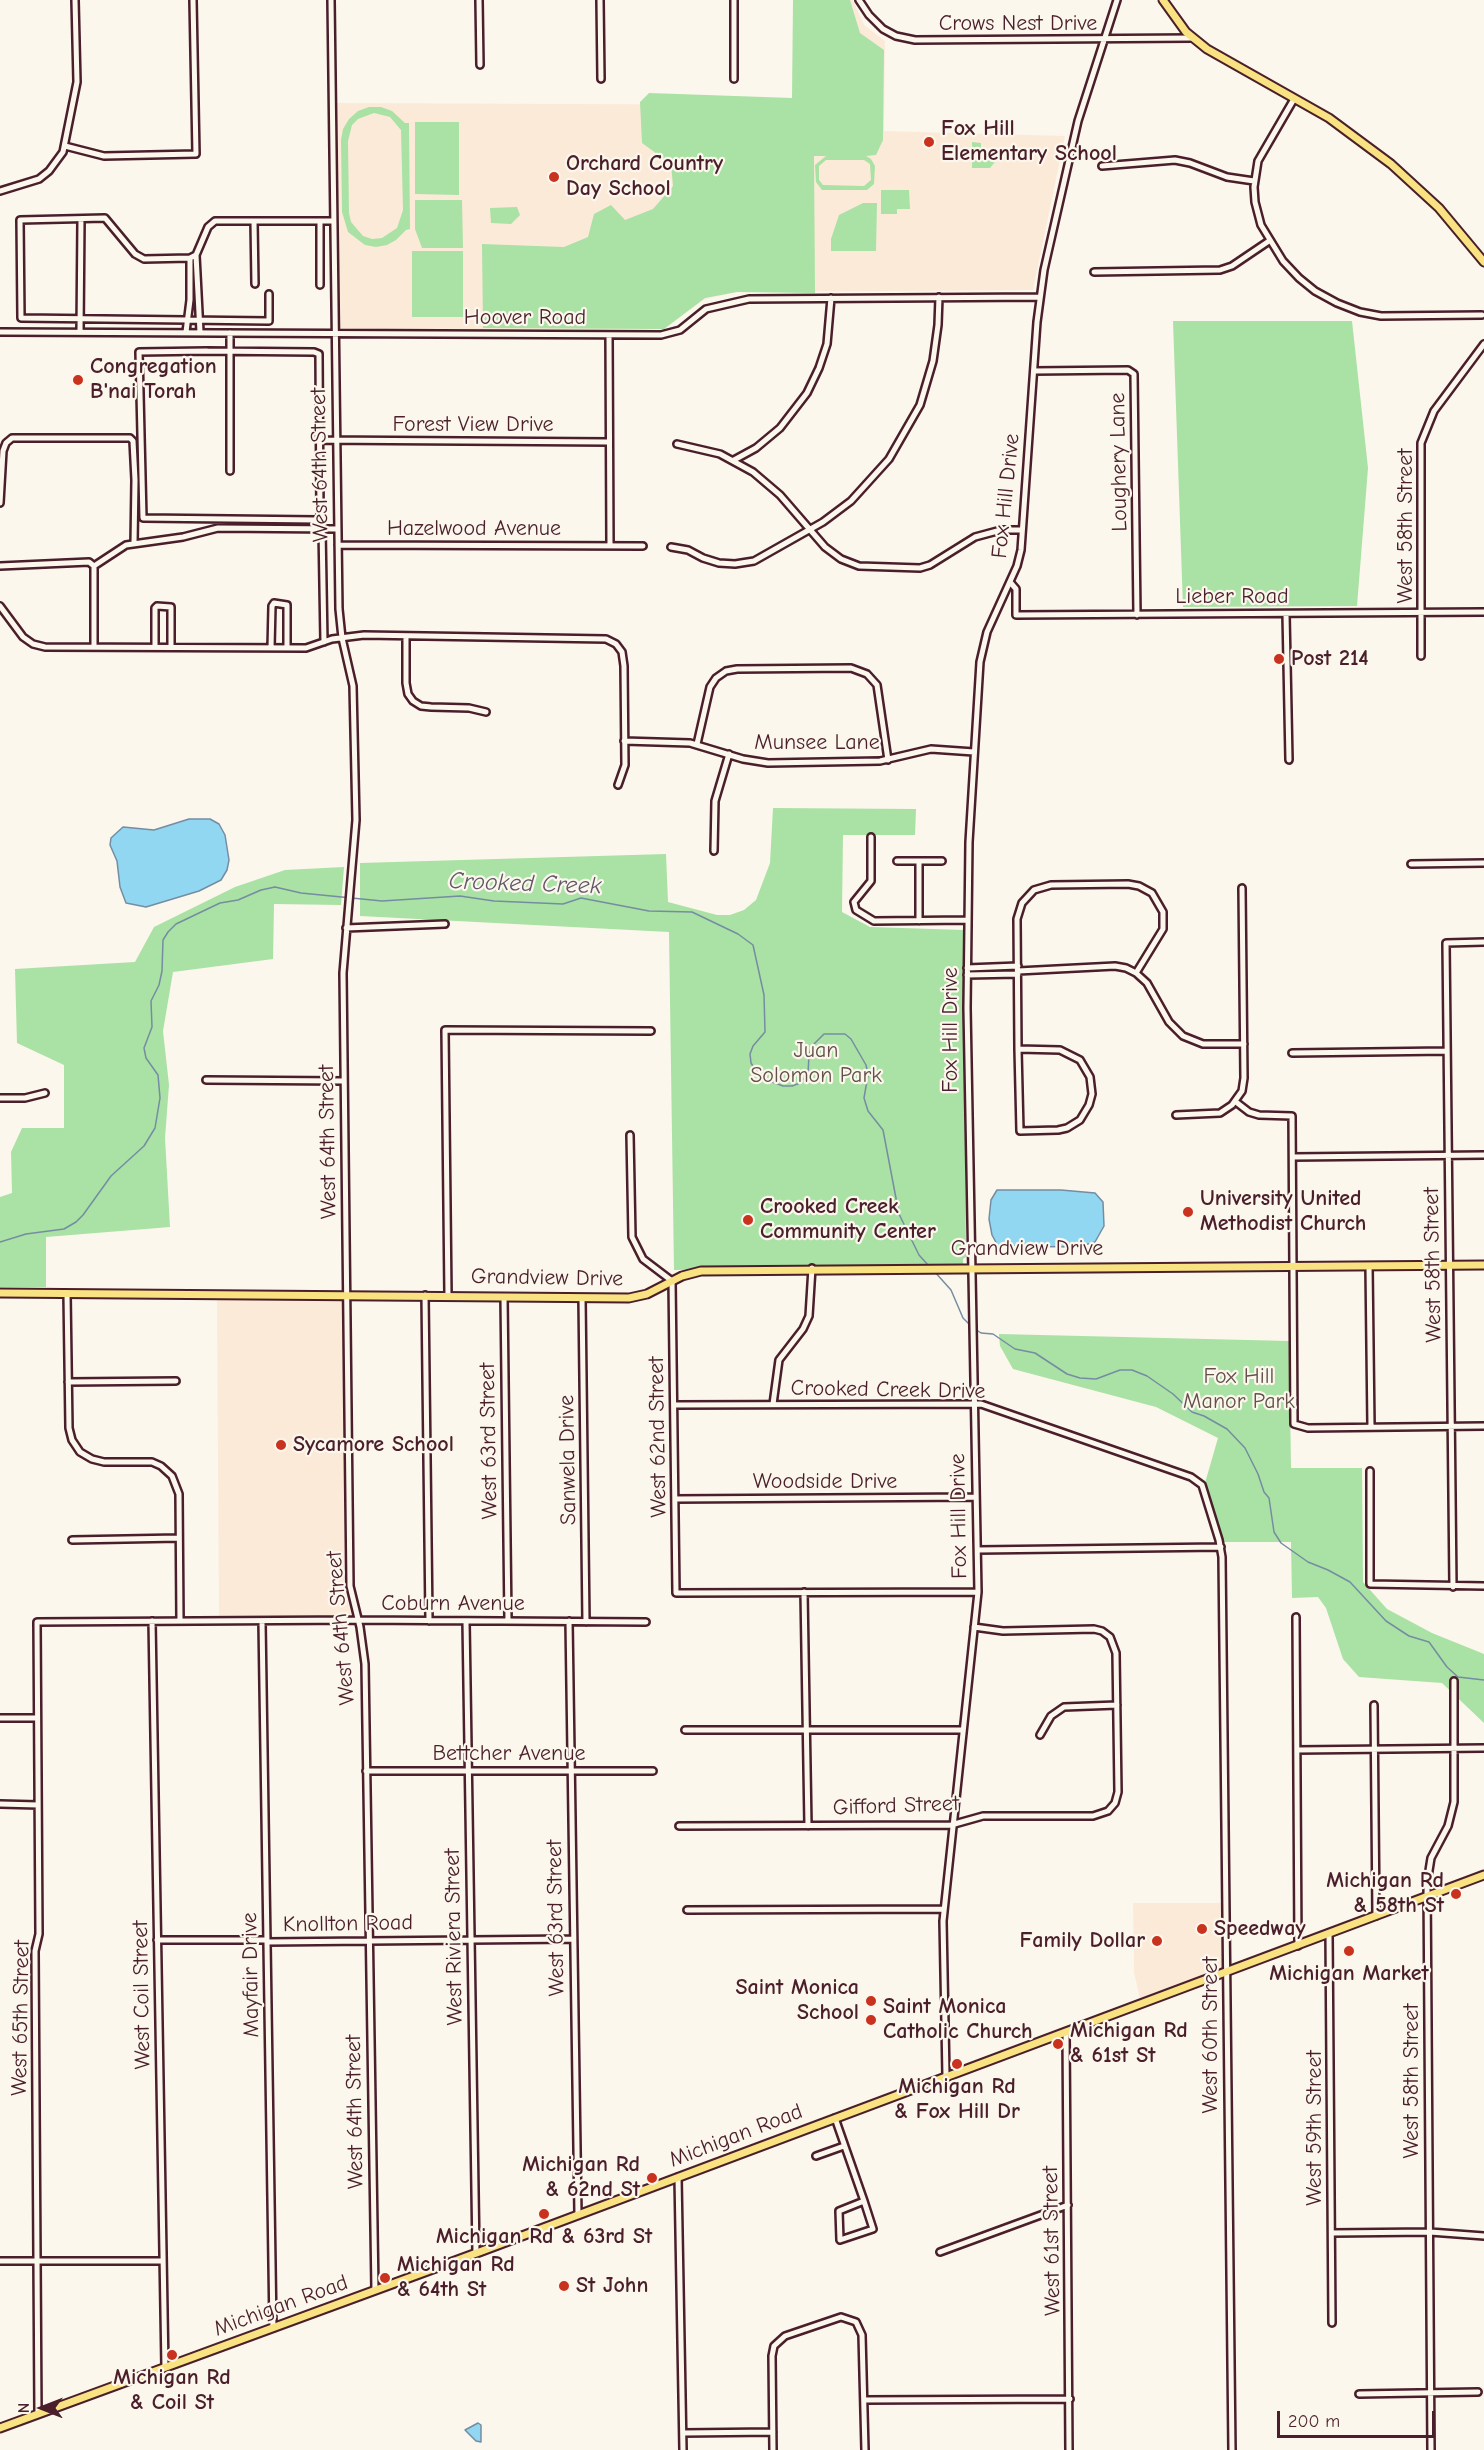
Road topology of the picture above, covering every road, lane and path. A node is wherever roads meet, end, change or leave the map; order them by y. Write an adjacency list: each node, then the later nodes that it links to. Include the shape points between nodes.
1 (75, 0): 16 (street, via 77,82)
2 (193, 0): 16 (street, via 196,154 104,156)
3 (331, 0): 23 (street, West 64th Street)
4 (479, 0): 12 (street)
5 (600, 0): 13 (street)
6 (734, 0): 14 (street)
7 (859, 0): 11 (street, Crows Nest Drive, via 879,26 910,40)
8 (1117, 0): 11 (street, Fox Hill Drive)
9 (1163, 0): 10 (main road)
10 (1193, 38): 11 (street, Crows Nest Drive); 15 (main road)
11 (1104, 40): 33 (street, Fox Hill Drive, via 1078,122)
12 (480, 65)
13 (601, 79)
14 (734, 79)
15 (1294, 99): 18 (street, via 1258,162); 27 (main road, via 1344,128 1406,176)
16 (65, 146): 19 (street, via 57,162 39,179)
17 (1102, 166): 18 (street, via 1175,160 1224,177)
18 (1254, 182): 24 (street, via 1258,217)
19 (0, 191)
20 (81, 219): 26 (street, via 105,218 139,257); 36 (street); 36 (street, via 20,220 21,318)
21 (254, 221): 22 (street); 25 (street, via 210,223); 29 (street)
22 (320, 222): 23 (street); 30 (street)
23 (333, 222): 44 (street, West 64th Street)
24 (1269, 241): 28 (street, via 1218,271); 35 (street, via 1299,278 1347,308 1381,316)
25 (196, 255): 26 (street); 38 (street)
26 (190, 258): 37 (street)
27 (1484, 262)
28 (1094, 272)
29 (255, 284)
30 (320, 285)
31 (269, 294): 38 (street, via 269,321)
32 (939, 297): 33 (street, Hoover Road); 34 (street, Hoover Road); 58 (street, via 931,373 908,430 868,484)
33 (1040, 297): 48 (street, Fox Hill Drive)
34 (831, 298): 45 (street, Hoover Road, via 740,300 704,310 670,334); 53 (street, via 823,356 802,401 770,436)
35 (1482, 315)
36 (80, 320): 37 (street); 40 (street)
37 (186, 321): 38 (street); 41 (street)
38 (200, 321): 42 (street)
39 (0, 332): 40 (street, Hoover Road)
40 (80, 332): 41 (street, Hoover Road)
41 (186, 333): 42 (street, Hoover Road)
42 (200, 333): 43 (street, Hoover Road)
43 (230, 333): 44 (street, Hoover Road); 47 (street)
44 (334, 334): 45 (street, Hoover Road); 50 (street, West 64th Street)
45 (609, 335): 51 (street)
46 (1484, 344): 69 (street, West 58th Street, via 1434,411 1421,443)
47 (230, 351): 49 (street, via 319,354); 49 (street, via 139,352 143,518 318,520); 54 (street)
48 (1034, 371): 59 (street, Fox Hill Drive); 72 (street, Loughery Lane, via 1129,370 1134,375)
49 (319, 440): 50 (street, Forest View Drive)
50 (336, 441): 51 (street, Forest View Drive); 57 (street, West 64th Street)
51 (609, 442): 62 (street)
52 (677, 444): 53 (street)
53 (734, 460): 58 (street, via 773,488)
54 (230, 471)
55 (0, 503): 60 (street, via 6,442 17,437 131,439)
56 (322, 529): 57 (street); 60 (street, via 218,528); 75 (street)
57 (337, 529): 61 (street, West 64th Street)
58 (810, 530): 59 (street, via 832,553 852,564 913,569 930,565 978,536); 64 (street, via 754,561 741,564 713,562)
59 (1022, 530): 67 (street, Fox Hill Drive, via 1021,550)
60 (134, 544): 66 (street, via 120,548)
61 (338, 545): 62 (street, Hazelwood Avenue); 74 (street, West 64th Street)
62 (610, 546): 63 (street, Hazelwood Avenue)
63 (643, 546)
64 (671, 547)
65 (0, 566): 66 (street, via 88,562)
66 (94, 566): 76 (street)
67 (1010, 582): 72 (street, Lieber Road, via 1016,589 1016,615); 85 (street, Fox Hill Drive, via 982,647)
68 (0, 606): 76 (street, via 30,643 45,647)
69 (1422, 612): 70 (street, Lieber Road); 71 (street, Lieber Road); 81 (street, West 58th Street)
70 (1484, 612)
71 (1286, 614): 72 (street, Lieber Road); 88 (street)
72 (1137, 615)
73 (406, 636): 74 (street); 82 (street, via 406,683 413,701 421,706); 83 (street, via 606,639 622,652)
74 (342, 638): 75 (street); 101 (street, West 64th Street, via 354,692 356,820)
75 (324, 642): 80 (street, via 310,648)
76 (94, 647): 77 (street)
77 (155, 647): 78 (street); 78 (street, via 157,606 171,607)
78 (171, 647): 79 (street)
79 (271, 648): 80 (street); 80 (street, via 274,603 286,604)
80 (287, 648)
81 (1421, 656)
82 (486, 712)
83 (624, 741): 84 (street, Munsee Lane); 89 (street, via 625,765)
84 (697, 744): 86 (street, Munsee Lane); 87 (street, via 708,690 722,673 737,669 851,668 867,674 877,687)
85 (974, 752): 87 (street, Munsee Lane, via 929,749); 98 (street, Fox Hill Drive)
86 (729, 754): 87 (street, Munsee Lane, via 768,763); 91 (street, via 715,801)
87 (888, 760)
88 (1289, 760)
89 (618, 785)
90 (871, 837): 99 (street, via 871,881 854,902 854,908 872,921)
91 (714, 851)
92 (897, 861): 93 (street)
93 (919, 861): 94 (street); 99 (street)
94 (942, 861)
95 (1484, 862): 96 (street)
96 (1411, 864)
97 (1242, 888): 108 (street)
98 (968, 920): 99 (street); 103 (street, Fox Hill Drive)
99 (919, 921)
100 (445, 924): 101 (street)
101 (346, 928): 113 (street, West 64th Street)
102 (1484, 942): 110 (street, West 58th Street, via 1446,943)
103 (967, 968): 104 (street); 106 (street, Fox Hill Drive)
104 (1018, 970): 105 (street, via 1115,966); 105 (street, via 1017,916 1032,892 1052,885 1128,884 1152,893 1164,917 1160,936); 106 (street); 109 (street)
105 (1136, 973): 108 (street, via 1183,1036 1203,1044)
106 (967, 975): 127 (street, Fox Hill Drive)
107 (651, 1031): 133 (street, via 445,1030)
108 (1244, 1044): 116 (street, via 1244,1081)
109 (1018, 1049): 109 (street, via 1020,1131 1060,1130 1080,1120 1092,1094 1090,1077 1080,1060 1060,1050)
110 (1447, 1051): 111 (street); 119 (street, West 58th Street)
111 (1292, 1053)
112 (206, 1080): 113 (street)
113 (344, 1081): 131 (street, West 64th Street)
114 (45, 1093): 115 (street)
115 (0, 1098)
116 (1236, 1102): 117 (street, via 1218,1114); 121 (street, via 1259,1115 1292,1116)
117 (1176, 1115)
118 (630, 1135): 128 (street, via 632,1237 643,1259)
119 (1448, 1155): 120 (street); 121 (street); 123 (street, West 58th Street)
120 (1484, 1155)
121 (1293, 1157): 122 (street)
122 (1293, 1265): 125 (main road, Grandview Drive); 127 (main road, Grandview Drive); 142 (street, via 1294,1424 1308,1428)
123 (1450, 1265): 124 (main road, Grandview Drive); 125 (main road, Grandview Drive); 143 (street, West 58th Street)
124 (1484, 1265)
125 (1369, 1266): 142 (street)
126 (812, 1268): 127 (main road, Grandview Drive); 128 (main road, Grandview Drive, via 701,1271); 138 (street, via 810,1316 778,1360)
127 (970, 1268): 139 (street, Fox Hill Drive)
128 (672, 1281): 135 (main road, Grandview Drive, via 637,1297); 140 (street, West 62nd Street)
129 (0, 1293): 130 (main road, Grandview Drive)
130 (67, 1294): 131 (main road, Grandview Drive); 137 (street)
131 (346, 1295): 132 (main road, Grandview Drive); 157 (street, West 64th Street, via 350,1586)
132 (425, 1295): 133 (main road, Grandview Drive); 160 (street)
133 (448, 1295): 134 (main road, Grandview Drive)
134 (504, 1297): 135 (main road, Grandview Drive); 161 (street, West 63rd Street)
135 (582, 1298): 166 (street, Sanwela Drive)
136 (176, 1381): 137 (street)
137 (68, 1382): 148 (street, via 69,1428 75,1446 97,1461 147,1461 167,1470 178,1489)
138 (773, 1404): 139 (street, Crooked Creek Drive); 140 (street, Crooked Creek Drive)
139 (973, 1404): 145 (street, Crooked Creek Drive); 146 (street, Fox Hill Drive)
140 (674, 1405): 147 (street, West 62nd Street)
141 (1484, 1426): 143 (street)
142 (1371, 1427): 143 (street)
143 (1451, 1427): 152 (street, West 58th Street)
144 (1370, 1471): 152 (street, via 1370,1584)
145 (1197, 1480): 150 (street, West 60th Street, via 1203,1487)
146 (976, 1497): 147 (street, Woodside Drive); 151 (street, Fox Hill Drive)
147 (675, 1499): 154 (street, West 62nd Street, via 676,1593)
148 (179, 1538): 149 (street); 159 (street)
149 (72, 1540)
150 (1221, 1547): 151 (street); 203 (street, West 60th Street)
151 (978, 1550): 155 (street, Fox Hill Drive)
152 (1453, 1587): 153 (street)
153 (1484, 1587)
154 (804, 1592): 155 (street); 174 (street)
155 (978, 1592): 168 (street, Fox Hill Drive)
156 (1296, 1617): 181 (street)
157 (358, 1620): 160 (street, Coburn Avenue); 164 (street, Coburn Avenue); 182 (street, West 64th Street, via 365,1664)
158 (152, 1621): 159 (street, Coburn Avenue); 163 (street, Coburn Avenue); 200 (street, West Coil Street)
159 (180, 1621): 164 (street, Coburn Avenue)
160 (429, 1621): 165 (street, Coburn Avenue)
161 (508, 1621): 162 (street, Coburn Avenue); 165 (street, Coburn Avenue)
162 (569, 1621): 166 (street, Coburn Avenue); 184 (street, West 63rd Street)
163 (36, 1622): 173 (street, West 65th Street)
164 (262, 1622): 201 (street, Mayfair Drive)
165 (466, 1622): 183 (street, West Riviera Street)
166 (586, 1622): 167 (street, Coburn Avenue)
167 (646, 1622)
168 (974, 1628): 170 (street, via 1094,1629 1109,1636 1116,1648); 176 (street, Fox Hill Drive)
169 (1454, 1681): 178 (street, West 58th Street)
170 (1117, 1705): 177 (street, via 1064,1707 1051,1716); 188 (street, Gifford Street, via 1118,1792 1111,1808 1096,1815 983,1816)
171 (1374, 1706): 180 (street)
172 (0, 1718): 173 (street)
173 (37, 1718): 187 (street, West 65th Street)
174 (807, 1729): 175 (street); 176 (street); 190 (street)
175 (685, 1730)
176 (962, 1730): 188 (street, Fox Hill Drive)
177 (1040, 1735)
178 (1455, 1748): 179 (street); 180 (street); 192 (street, West 58th Street, via 1454,1808 1431,1858)
179 (1484, 1748)
180 (1374, 1749): 181 (street); 195 (street)
181 (1297, 1750): 202 (street)
182 (366, 1771): 183 (street, Bettcher Avenue); 199 (street, West 64th Street)
183 (467, 1771): 184 (street, Bettcher Avenue); 197 (street, West Riviera Street)
184 (570, 1771): 185 (street, Bettcher Avenue); 198 (street, West 63rd Street)
185 (653, 1771)
186 (0, 1804): 187 (street)
187 (38, 1804): 219 (street, West 65th Street)
188 (951, 1825): 190 (street, Gifford Street); 193 (street, Fox Hill Drive)
189 (678, 1826): 190 (street, Gifford Street)
190 (808, 1826)
191 (1484, 1875): 192 (main road, Michigan Road)
192 (1428, 1896): 195 (main road, Michigan Road); 213 (street, West 58th Street)
193 (944, 1909): 194 (street); 205 (street, Fox Hill Drive)
194 (687, 1910)
195 (1376, 1916): 196 (main road, Michigan Road)
196 (1329, 1933): 202 (main road, Michigan Road); 214 (street, West 59th Street)
197 (471, 1939): 198 (street, Knollton Road); 199 (street, Knollton Road); 216 (street, West Riviera Street)
198 (573, 1939): 212 (street, West 63rd Street)
199 (369, 1940): 201 (street, Knollton Road); 221 (street, West 64th Street)
200 (157, 1941): 201 (street, Knollton Road); 220 (street, West Coil Street)
201 (267, 1941): 223 (street, Mayfair Drive)
202 (1298, 1946): 203 (main road, Michigan Road)
203 (1227, 1972): 204 (main road, Michigan Road); 238 (street, West 60th Street)
204 (1066, 2032): 205 (main road, Michigan Road); 211 (street, West 61st Street)
205 (946, 2076): 206 (main road, Michigan Road)
206 (835, 2118): 207 (street); 209 (main road, Michigan Road)
207 (844, 2146): 208 (street); 210 (street)
208 (816, 2156)
209 (678, 2177): 212 (main road, Michigan Road); 233 (street)
210 (864, 2201): 210 (street, via 839,2211 840,2240 873,2229)
211 (1068, 2205): 217 (street); 228 (street, West 61st Street)
212 (578, 2214): 216 (main road, Michigan Road)
213 (1430, 2232): 214 (street); 215 (street); 226 (street, West 58th Street)
214 (1332, 2233): 222 (street, West 59th Street)
215 (1484, 2236)
216 (476, 2253): 221 (main road, Michigan Road)
217 (939, 2253)
218 (0, 2261): 219 (street)
219 (37, 2261): 220 (street); 230 (street, West 65th Street)
220 (163, 2261): 224 (street, West Coil Street)
221 (375, 2290): 223 (main road, Michigan Road)
222 (1332, 2323)
223 (273, 2328): 224 (main road, Michigan Road)
224 (165, 2368): 230 (main road, Michigan Road)
225 (1478, 2392): 226 (street)
226 (1431, 2393): 227 (street); 239 (street, West 58th Street)
227 (1359, 2394)
228 (1070, 2399): 229 (street); 237 (street, West 61st Street)
229 (864, 2400): 232 (street, via 861,2329 852,2319 839,2317 785,2336 776,2344 772,2354); 236 (street)
230 (38, 2414): 231 (main road, Michigan Road)
231 (0, 2428)
232 (773, 2432): 233 (street); 235 (street)
233 (683, 2433): 234 (street)
234 (683, 2450)
235 (773, 2450)
236 (865, 2450)
237 (1069, 2450)
238 (1232, 2450)
239 (1431, 2450)

